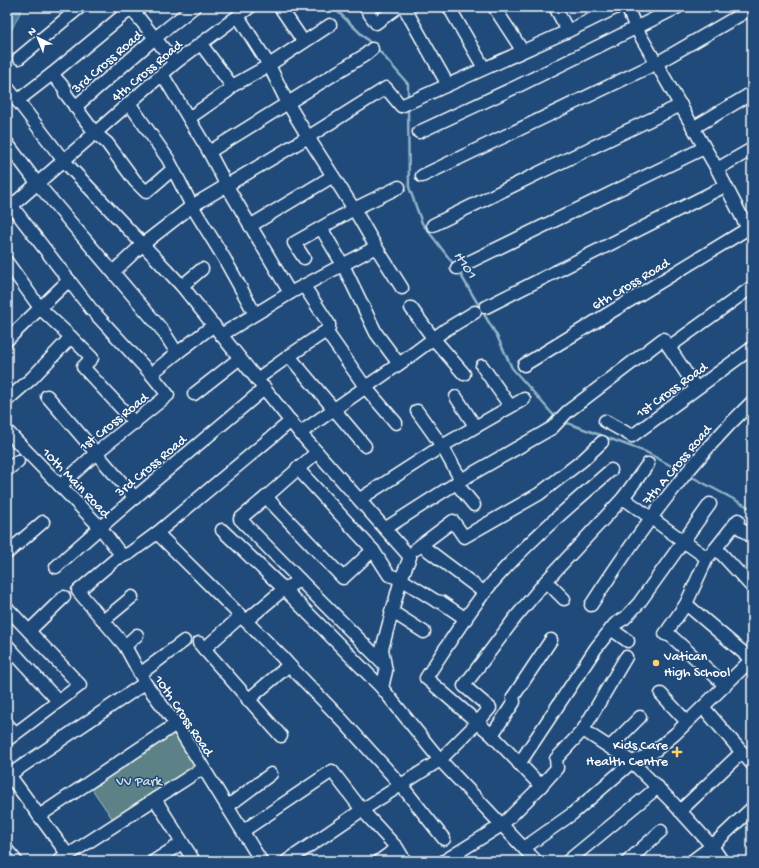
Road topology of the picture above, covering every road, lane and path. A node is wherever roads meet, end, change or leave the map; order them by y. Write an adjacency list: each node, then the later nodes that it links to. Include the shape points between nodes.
1 (80, 7): 26 (street)
2 (194, 7): 21 (street, 3rd Cross Road)
3 (250, 7): 17 (street, 4th Cross Road)
4 (280, 7): 22 (street)
5 (365, 7): 6 (street, via 376,24)
6 (398, 7)
7 (404, 7): 33 (street)
8 (449, 7): 30 (street)
9 (494, 7): 25 (street)
10 (555, 7): 20 (street)
11 (617, 7): 16 (street)
12 (627, 7): 19 (street)
13 (678, 7): 19 (street)
14 (131, 8): 21 (street); 31 (street)
15 (752, 8): 28 (street)
16 (596, 12): 20 (street)
17 (238, 16): 23 (street, 4th Cross Road); 29 (street)
18 (330, 25): 22 (street)
19 (636, 28): 28 (street); 44 (street)
20 (568, 31): 25 (street)
21 (155, 38): 27 (street); 41 (street, 3rd Cross Road)
22 (303, 41): 29 (street)
23 (201, 44): 27 (street, 4th Cross Road); 34 (street)
24 (372, 49): 38 (street)
25 (522, 50): 30 (street)
26 (19, 58)
27 (175, 63): 32 (street, 4th Cross Road)
28 (657, 63): 40 (street); 55 (street)
29 (269, 65): 34 (street); 38 (street)
30 (484, 68): 33 (street)
31 (52, 74): 37 (street); 41 (street)
32 (162, 74): 39 (street, 4th Cross Road); 42 (street)
33 (448, 85): 46 (street, via 401,106 386,88)
34 (232, 86): 42 (street)
35 (7, 87): 37 (street)
36 (752, 93): 43 (street)
37 (17, 100): 51 (street)
38 (287, 102): 46 (street); 50 (street)
39 (129, 103): 45 (street, 4th Cross Road); 52 (street)
40 (681, 105): 43 (street); 63 (street)
41 (75, 107): 45 (street)
42 (189, 118): 50 (street)
43 (694, 128): 48 (street)
44 (419, 132)
45 (95, 133): 51 (street, 4th Cross Road); 52 (street, via 107,143 146,192)
46 (308, 137): 54 (street); 57 (street)
47 (7, 143): 56 (street)
48 (704, 148): 53 (street); 72 (street)
49 (752, 149): 53 (street)
50 (209, 152): 57 (street)
51 (64, 161): 56 (street, 4th Cross Road); 67 (street)
52 (173, 169): 61 (street)
53 (716, 169): 58 (street)
54 (333, 176): 62 (street); 64 (street)
55 (422, 176)
56 (37, 183): 60 (street, 4th Cross Road); 74 (street)
57 (227, 186): 61 (street); 64 (street)
58 (725, 186): 66 (street); 81 (street)
59 (399, 187): 62 (street)
60 (9, 206): 75 (street)
61 (192, 206): 67 (street); 85 (street)
62 (354, 209): 65 (street); 68 (street)
63 (433, 225)
64 (250, 226): 80 (street)
65 (321, 228): 69 (street, via 294,243); 71 (street)
66 (750, 228): 97 (street, 6th Cross Road)
67 (143, 244): 74 (street); 76 (street)
68 (376, 247): 71 (street); 79 (street)
69 (304, 258)
70 (7, 262): 82 (street)
71 (342, 265): 77 (street); 96 (street, via 376,333)
72 (457, 268)
73 (202, 269): 76 (street)
74 (113, 272): 93 (street, via 163,331)
75 (69, 280): 82 (street); 99 (street, via 91,309)
76 (182, 286): 86 (street)
77 (304, 286): 80 (street); 87 (street, via 329,324)
78 (752, 287): 91 (street)
79 (402, 288)
80 (290, 293): 85 (street)
81 (486, 307)
82 (40, 308): 88 (street); 90 (street)
83 (411, 308): 89 (street)
84 (475, 312): 89 (street)
85 (255, 314): 86 (street)
86 (218, 330): 93 (street); 95 (street)
87 (326, 331): 94 (street, 3rd Cross Road); 102 (street)
88 (71, 337): 108 (street); 115 (street, via 92,358 83,367)
89 (434, 338): 96 (street); 100 (street)
90 (7, 340)
91 (669, 347): 103 (street); 130 (street, via 663,339 567,412 552,428)
92 (752, 348): 103 (street, 1st Cross Road)
93 (177, 353): 99 (street)
94 (289, 356): 101 (street, 3rd Cross Road); 111 (street)
95 (240, 358): 101 (street); 104 (street)
96 (399, 364): 102 (street)
97 (524, 365)
98 (482, 366): 110 (street)
99 (151, 374): 115 (street, 1st Cross Road, via 168,395)
100 (464, 374)
101 (261, 383): 113 (street); 133 (street, 3rd Cross Road)
102 (366, 388): 111 (street); 116 (street)
103 (696, 388): 114 (street, 1st Cross Road, via 632,436)
104 (194, 394)
105 (46, 396): 124 (street)
106 (456, 398): 117 (street)
107 (524, 398): 110 (street)
108 (7, 400)
109 (752, 402): 138 (street, 7th A Cross Road, via 724,429)
110 (510, 406): 117 (street)
111 (333, 409): 119 (street); 121 (street)
112 (417, 411): 122 (street)
113 (291, 421): 119 (street); 143 (street)
114 (605, 421)
115 (135, 423): 124 (street, 1st Cross Road)
116 (396, 423)
117 (474, 426): 122 (street)
118 (7, 431): 131 (street, 10th Main Road)
119 (300, 433): 123 (street)
120 (602, 442): 146 (street, via 539,494 464,537 453,522)
121 (365, 446)
122 (442, 446): 130 (street); 135 (street)
123 (317, 452): 127 (street); 135 (street)
124 (96, 453): 131 (street, 1st Cross Road); 133 (street)
125 (18, 461): 128 (street)
126 (648, 464): 134 (street)
127 (297, 468): 132 (street); 148 (street)
128 (7, 470)
129 (611, 470): 159 (street, via 522,551)
130 (459, 482): 137 (street); 141 (street)
131 (60, 486): 140 (street, 10th Main Road)
132 (266, 497): 148 (street, via 342,578); 155 (street, via 240,519)
133 (135, 498): 140 (street, 3rd Cross Road)
134 (623, 498): 138 (street); 156 (street)
135 (360, 499): 141 (street)
136 (710, 504): 145 (street)
137 (474, 505)
138 (651, 518): 145 (street); 163 (street, 7th A Cross Road)
139 (43, 522): 149 (street)
140 (100, 527): 150 (street, 10th Main Road); 153 (street, 3rd Cross Road)
141 (386, 528): 151 (street)
142 (222, 530): 158 (street)
143 (157, 533): 150 (street); 167 (street)
144 (752, 537): 147 (street, via 737,522)
145 (683, 540): 152 (street); 171 (street, via 639,603)
146 (420, 545): 151 (street); 159 (street)
147 (716, 548): 152 (street); 157 (street)
148 (373, 550): 154 (street, via 389,575)
149 (7, 554)
150 (122, 556): 169 (street, 10th Cross Road, via 78,591)
151 (410, 556): 154 (street)
152 (707, 558): 164 (street)
153 (56, 567)
154 (401, 579): 166 (street); 168 (street)
155 (300, 580): 158 (street); 180 (street)
156 (546, 581): 162 (street); 191 (street, via 464,686 490,708)
157 (752, 587)
158 (284, 589): 167 (street); 185 (street)
159 (485, 593): 168 (street)
160 (64, 597): 170 (street)
161 (132, 597): 169 (street)
162 (564, 599)
163 (591, 604)
164 (686, 604): 181 (street); 184 (street, via 665,634 671,636)
165 (7, 608): 170 (street)
166 (391, 611): 172 (street); 180 (street, via 382,649)
167 (244, 618): 182 (street); 187 (street, via 201,646)
168 (466, 619): 191 (street, via 426,678)
169 (104, 621): 178 (street, 10th Cross Road)
170 (29, 630): 188 (street, via 80,685)
171 (611, 630): 176 (street); 203 (street, via 596,648)
172 (424, 632)
173 (137, 635): 178 (street)
174 (551, 640): 196 (street, via 513,697 514,702)
175 (184, 641): 183 (street)
176 (628, 641)
177 (7, 645): 188 (street)
178 (126, 646): 183 (street, 10th Cross Road)
179 (626, 657): 195 (street)
180 (384, 664): 185 (street, via 386,671)
181 (750, 664): 184 (street)
182 (289, 665): 187 (street); 208 (street)
183 (142, 678): 194 (street, 10th Cross Road); 206 (street)
184 (725, 686): 189 (street)
185 (382, 688): 201 (street)
186 (661, 694): 192 (street)
187 (248, 700): 197 (street)
188 (58, 701): 198 (street)
189 (703, 707): 192 (street); 200 (street)
190 (640, 717): 199 (street)
191 (478, 722): 196 (street); 201 (street)
192 (687, 722): 202 (street, via 651,754)
193 (7, 724): 198 (street)
194 (176, 724): 205 (street, 10th Cross Road); 216 (street)
195 (583, 730): 199 (street); 209 (street, via 556,759 557,768)
196 (492, 735): 203 (street)
197 (281, 736)
198 (11, 737)
199 (610, 747): 202 (street)
200 (742, 752): 204 (street); 215 (street)
201 (440, 760): 208 (street); 217 (street)
202 (632, 762): 210 (street); 225 (street)
203 (519, 764): 209 (street)
204 (752, 764)
205 (203, 768): 211 (street); 212 (street, 10th Cross Road)
206 (8, 774): 216 (street)
207 (271, 774): 212 (street)
208 (400, 785): 214 (street); 220 (street)
209 (541, 786): 217 (street)
210 (658, 787): 215 (street); 235 (street)
211 (155, 799): 221 (street); 226 (street)
212 (228, 806): 218 (street, 10th Cross Road)
213 (752, 808): 222 (street)
214 (362, 810): 218 (street, via 332,771); 223 (street); 231 (street)
215 (680, 811): 222 (street)
216 (39, 816): 226 (street)
217 (502, 825): 225 (street); 234 (street)
218 (243, 831): 230 (street, 10th Cross Road)
219 (661, 831): 236 (street)
220 (444, 839)
221 (182, 843): 228 (street); 229 (street)
222 (712, 846): 237 (street); 238 (street)
223 (397, 848): 232 (street); 233 (street)
224 (7, 850): 227 (street)
225 (528, 856)
226 (64, 858)
227 (16, 861)
228 (154, 861)
229 (194, 861)
230 (261, 861)
231 (287, 861)
232 (379, 861)
233 (404, 861)
234 (444, 861)
235 (568, 861)
236 (628, 861)
237 (692, 861)
238 (722, 861)

